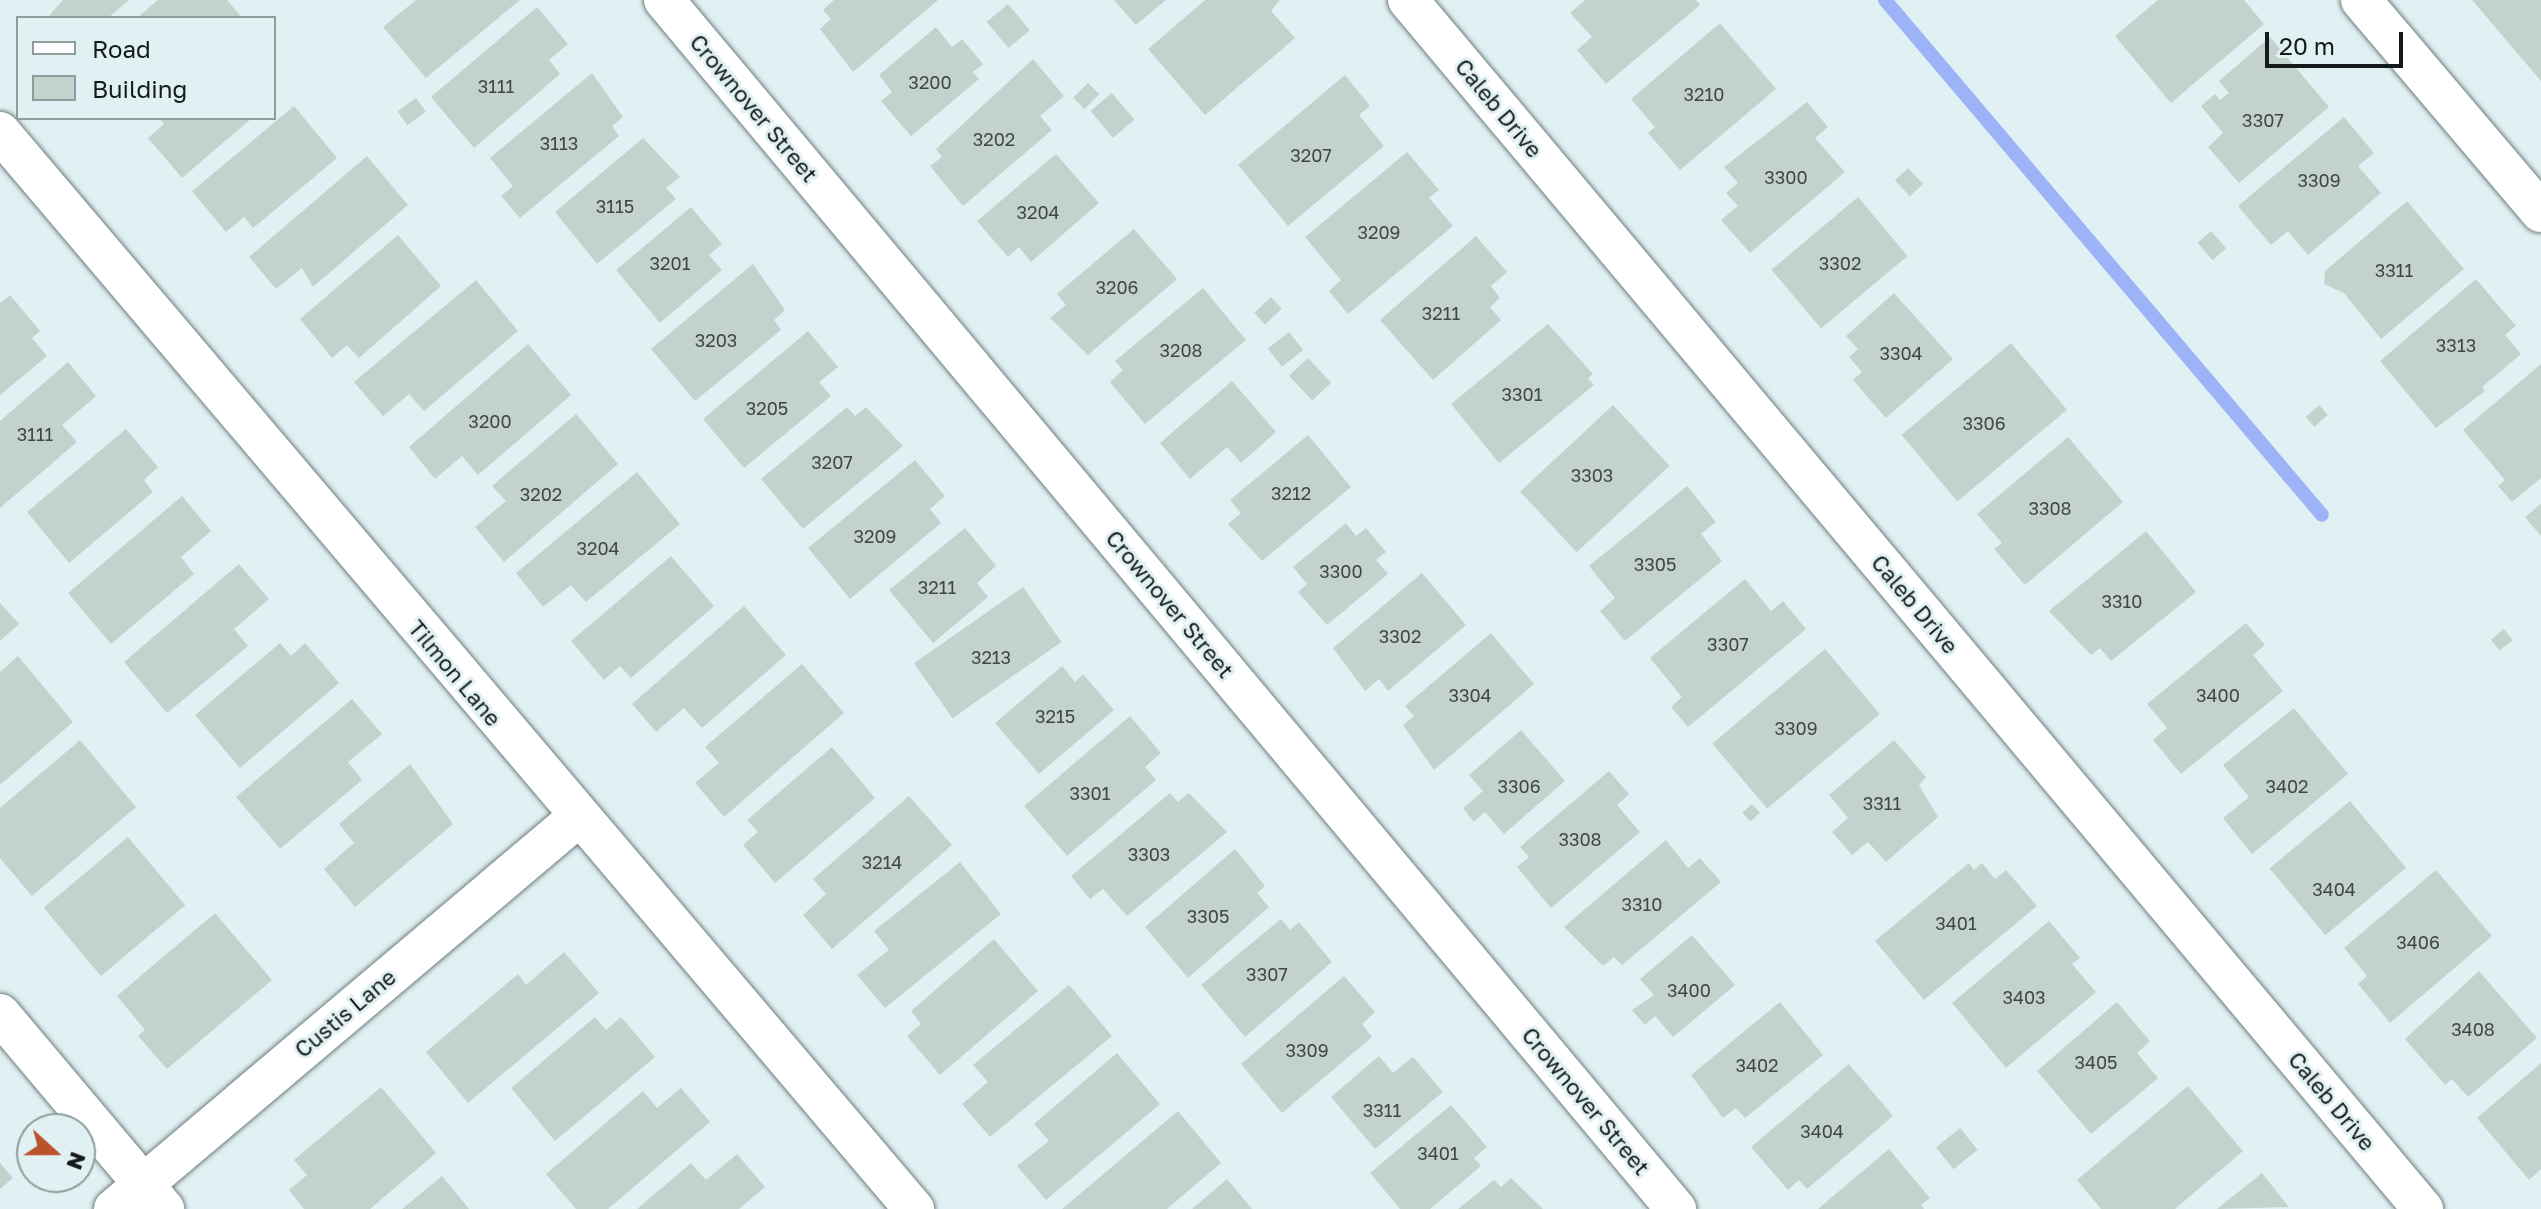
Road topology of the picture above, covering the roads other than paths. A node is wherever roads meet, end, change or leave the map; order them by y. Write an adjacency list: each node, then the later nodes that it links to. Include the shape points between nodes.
1 (664, 0): 10 (street, Crownover Street)
2 (1408, 0): 11 (street, Caleb Drive)
3 (2361, 0): 5 (street)
4 (0, 132): 6 (street, Tilmon Lane)
5 (2541, 212)
6 (577, 818): 8 (street, Custis Lane); 9 (street, Tilmon Lane)
7 (0, 1014): 8 (street)
8 (141, 1201)
9 (914, 1209)
10 (1676, 1209)
11 (2423, 1209)

